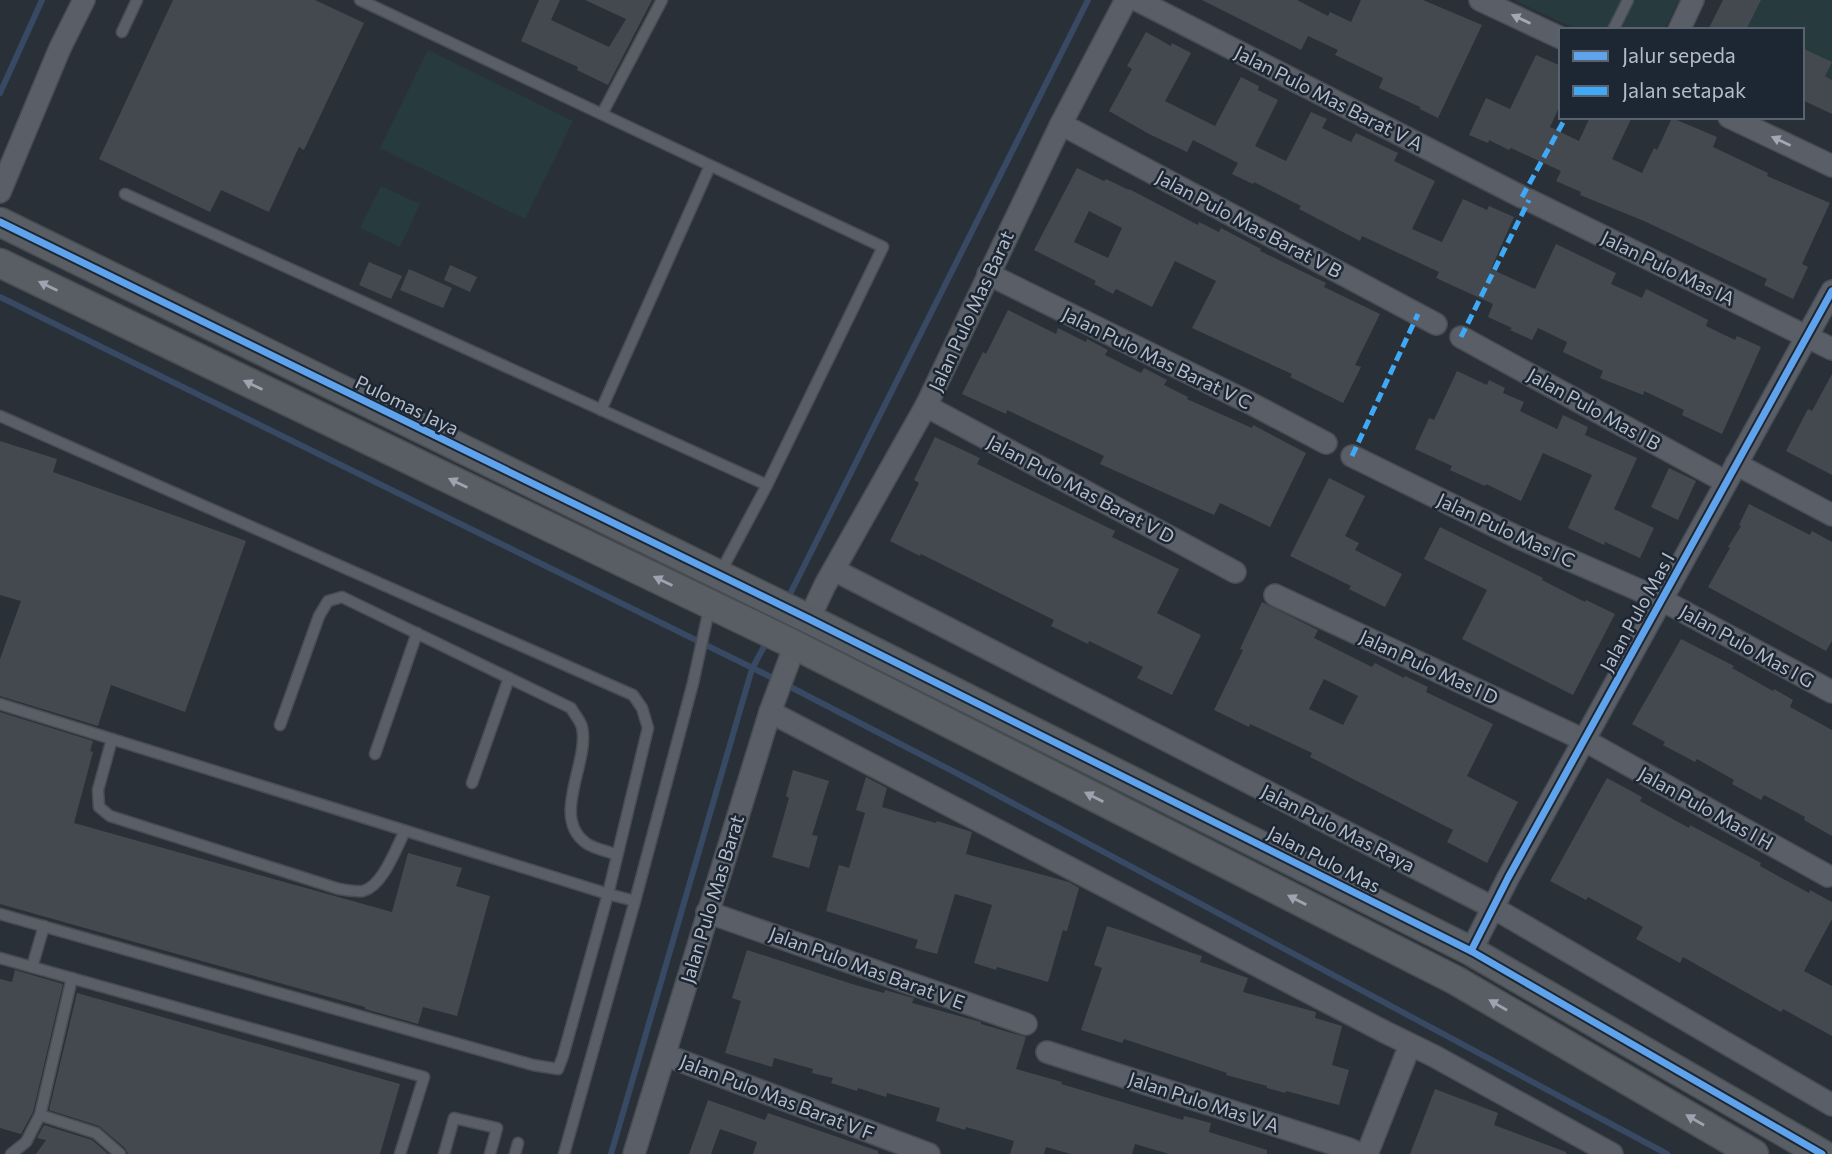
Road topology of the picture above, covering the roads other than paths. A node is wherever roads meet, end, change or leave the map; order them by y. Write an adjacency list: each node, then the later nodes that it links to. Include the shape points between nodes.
1 (84, 0): 20 (street)
2 (137, 0): 13 (lane)
3 (360, 0): 10 (lane)
4 (662, 0): 15 (lane)
5 (1126, 0): 17 (street, Jalan Pulo Mas Barat)
6 (1137, 0): 22 (street, Jalan Pulo Mas Barat V A)
7 (1480, 0): 14 (street, one-way to 7)
8 (1628, 0): 11 (lane)
9 (1693, 0): 12 (street)
10 (379, 4): 15 (lane)
11 (1614, 28)
12 (1680, 28)
13 (122, 32)
14 (1559, 37)
15 (602, 114): 18 (lane)
16 (1733, 119): 19 (street, one-way to 16)
17 (1061, 124): 25 (street, Jalan Pulo Mas Barat); 27 (street, Jalan Pulo Mas Barat V B)
18 (710, 166): 32 (lane); 37 (lane, via 883,247)
19 (1832, 166)
20 (0, 192)
21 (125, 194): 32 (lane)
22 (1525, 199): 29 (street, Jalan Pulo Mas IA)
23 (0, 222): 40 (street, Pulomas Jaya)
24 (0, 263): 44 (street, one-way to 24)
25 (988, 274): 31 (street, Jalan Pulo Mas Barat); 34 (street, Jalan Pulo Mas Barat V C)
26 (1832, 291): 29 (street, Jalan Pulo Mas I)
27 (1436, 324)
28 (1461, 337): 36 (street, Jalan Pulo Mas I B)
29 (1807, 337): 30 (street, Jalan Pulo Mas IA); 36 (street, Jalan Pulo Mas I)
30 (1832, 349)
31 (926, 406): 39 (street, Jalan Pulo Mas Barat V D); 41 (street, Jalan Pulo Mas Barat)
32 (601, 410): 37 (lane)
33 (0, 416): 58 (lane, via 633,695 648,728)
34 (1326, 443)
35 (1352, 456): 43 (street, Jalan Pulo Mas I C, via 1517,537)
36 (1731, 473): 38 (street, Jalan Pulo Mas I B); 43 (street, Jalan Pulo Mas I)
37 (767, 485): 40 (lane)
38 (1832, 515)
39 (1235, 572)
40 (718, 576): 45 (street, Pulomas Jaya)
41 (830, 578): 45 (street, Jalan Pulo Mas Barat); 62 (street, Jalan Pulo Mas Raya)
42 (1275, 595): 54 (street, Jalan Pulo Mas I D)
43 (1662, 600): 49 (street, Jalan Pulo Mas I G); 54 (street, Jalan Pulo Mas I)
44 (710, 603): 47 (street); 61 (lane)
45 (808, 614): 66 (street, Jalan Pulo Mas)
46 (417, 633): 48 (lane); 52 (lane, via 342,597 328,601); 55 (lane)
47 (793, 647): 51 (street, Jalan Pulo Mas Barat); 87 (street, one-way to 47, via 1455,980)
48 (509, 678): 56 (lane); 58 (lane, via 570,708 581,725 584,743 569,812 575,830 587,844)
49 (1832, 692)
50 (0, 704): 53 (lane)
51 (772, 705): 63 (street, Jalan Pulo Mas Barat); 71 (street)
52 (280, 725)
53 (112, 739): 57 (lane); 57 (lane, via 98,790 99,807 110,816 340,889 361,891 373,886)
54 (1584, 740): 59 (street, Jalan Pulo Mas I H); 62 (street, Jalan Pulo Mas I)
55 (375, 754)
56 (472, 783)
57 (405, 831): 60 (lane)
58 (617, 855): 60 (lane)
59 (1828, 876)
60 (608, 894): 61 (lane); 65 (lane, via 558,1069)
61 (635, 901): 81 (lane)
62 (1491, 910): 66 (street, Jalan Pulo Mas I); 74 (street, Jalan Pulo Mas Raya)
63 (707, 912): 70 (street, Jalan Pulo Mas Barat V E); 73 (street, Jalan Pulo Mas Barat)
64 (0, 914): 65 (lane)
65 (44, 926): 68 (lane)
66 (1473, 948): 88 (street, Jalan Pulo Mas)
67 (0, 958): 68 (lane)
68 (32, 967): 69 (lane)
69 (72, 978): 75 (lane); 78 (lane, via 424,1077)
70 (1026, 1024)
71 (1410, 1045): 85 (street); 86 (street)
72 (1047, 1052): 84 (street, Jalan Pulo Mas V A)
73 (665, 1055): 82 (street, Jalan Pulo Mas Barat); 83 (street, Jalan Pulo Mas Barat V F)
74 (1832, 1105)
75 (40, 1115): 76 (lane, via 26,1142); 77 (lane, via 96,1133)
76 (11, 1154)
77 (120, 1154)
78 (400, 1154)
79 (444, 1154): 80 (lane, via 454,1118 497,1128)
80 (490, 1154)
81 (564, 1154)
82 (634, 1154)
83 (929, 1154)
84 (1360, 1154)
85 (1367, 1154)
86 (1612, 1154)
87 (1754, 1154)
88 (1822, 1154)

